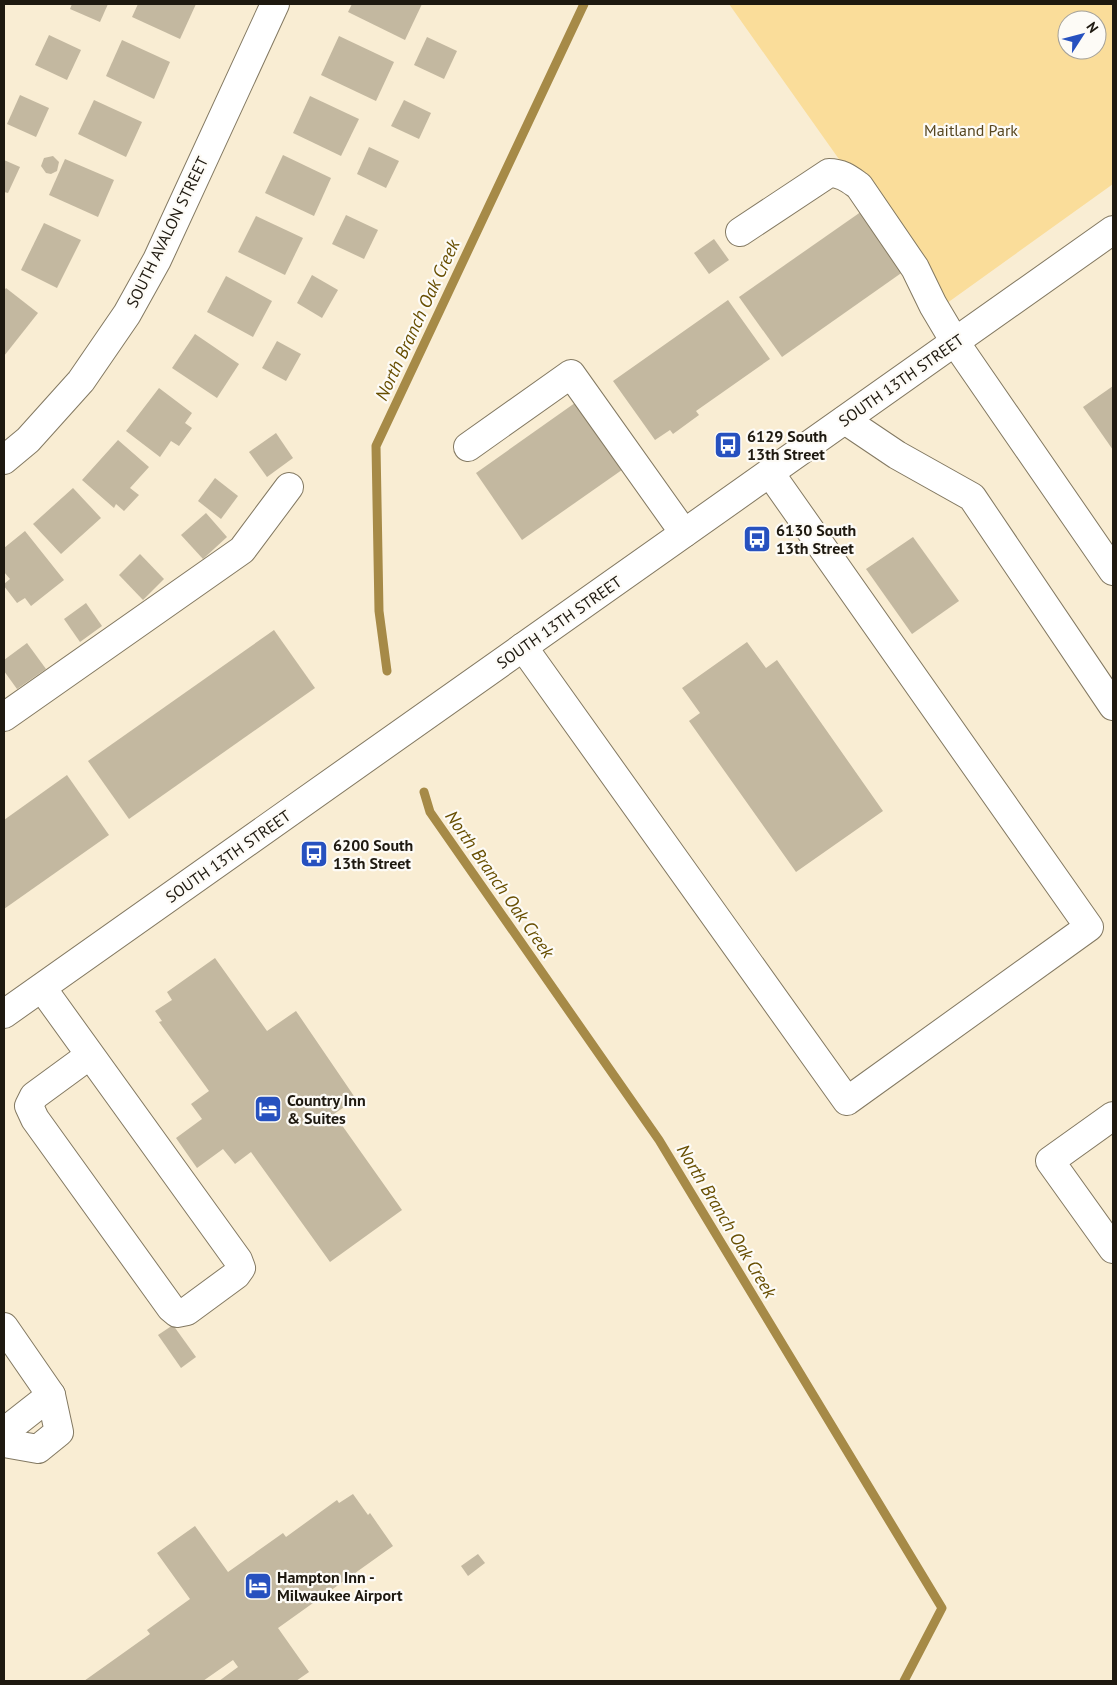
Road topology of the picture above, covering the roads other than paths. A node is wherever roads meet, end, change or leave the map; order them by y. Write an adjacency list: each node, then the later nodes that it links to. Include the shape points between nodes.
1 (275, 4): 7 (street, SOUTH AVALON STREET, via 157,260 127,314 81,380 28,440)
2 (1113, 230): 4 (street, SOUTH 13TH STREET)
3 (740, 232): 4 (street, via 830,173 848,178 859,186 915,268)
4 (955, 342): 5 (street, SOUTH 13TH STREET); 11 (street)
5 (845, 420): 8 (street, SOUTH 13TH STREET); 13 (street, via 897,455 972,497)
6 (468, 447): 10 (street, via 571,374)
7 (4, 460)
8 (770, 473): 10 (street, SOUTH 13TH STREET); 12 (street, via 1089,927 847,1102)
9 (289, 487): 14 (street, via 242,550)
10 (684, 533): 12 (street, SOUTH 13TH STREET)
11 (1113, 571)
12 (523, 647): 15 (street, SOUTH 13TH STREET)
13 (1113, 706)
14 (4, 717)
15 (42, 988): 16 (street, SOUTH 13TH STREET); 17 (street)
16 (4, 1014)
17 (90, 1055): 17 (street, via 238,1260 240,1268 236,1276 187,1311 177,1312 171,1308 34,1119 29,1106 34,1096)
18 (1113, 1116): 19 (street, via 1050,1161)
19 (1113, 1250)
20 (4, 1327): 21 (street)
21 (51, 1395): 22 (street); 23 (street, via 59,1432 38,1449)
22 (4, 1432)
23 (4, 1443)

